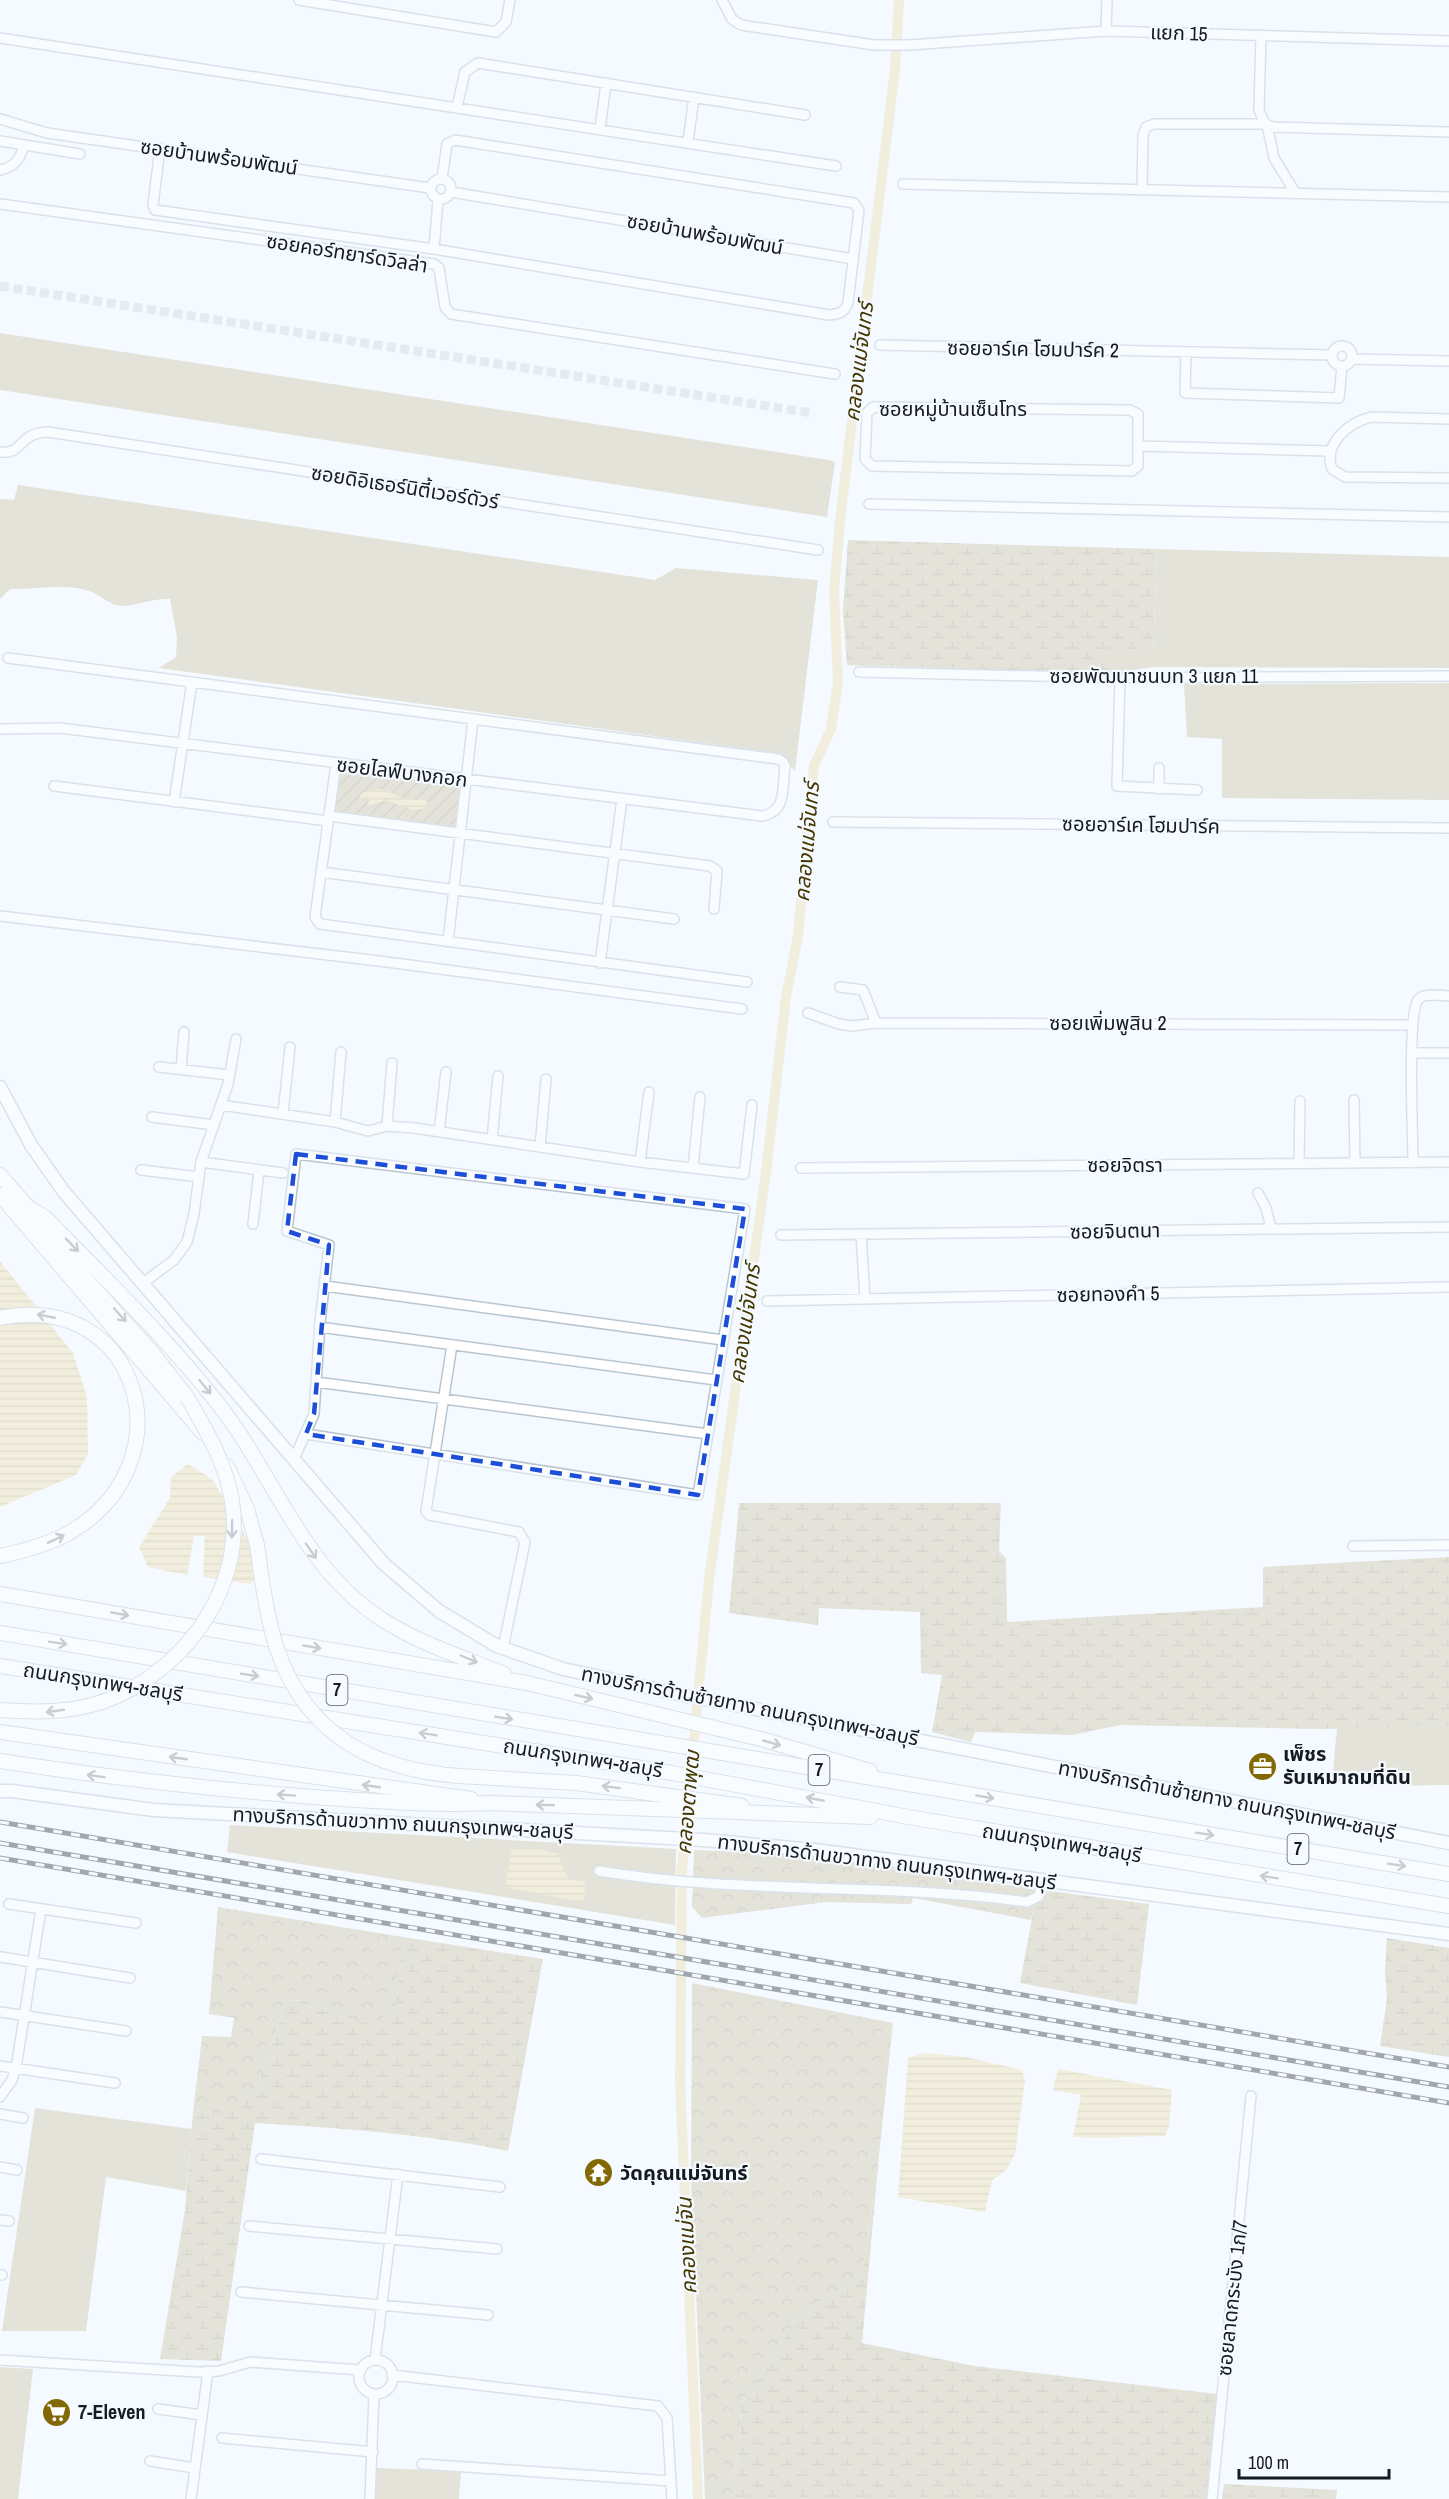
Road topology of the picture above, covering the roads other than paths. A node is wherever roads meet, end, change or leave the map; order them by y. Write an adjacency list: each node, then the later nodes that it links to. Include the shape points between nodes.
1 (299, 0): 2 (street, via 496,32 506,22)
2 (510, 0)
3 (722, 0): 5 (street, แยก 15, via 732,19 741,25 874,45)
4 (1107, 0): 5 (street)
5 (1106, 31): 6 (street, แยก 15)
6 (1261, 36): 8 (street, แยก 15); 14 (street, via 1259,110)
7 (0, 38): 11 (street)
8 (1449, 41)
9 (606, 83): 10 (street); 11 (street, via 478,63 465,72); 15 (street)
10 (694, 97): 12 (street); 18 (street)
11 (457, 107): 15 (street)
12 (805, 115)
13 (3, 118): 20 (street, ซอยบ้านพร้อมพัฒน์, via 46,133)
14 (1266, 124): 16 (street); 27 (street, via 1146,127); 29 (street, via 1274,158)
15 (600, 129): 18 (street)
16 (1449, 132)
17 (0, 141): 19 (street)
18 (688, 142): 22 (street)
19 (24, 145): 21 (street); 23 (street, via 15,164)
20 (160, 148): 26 (street, ซอยบ้านพร้อมพัฒน์); 33 (street, via 155,210)
21 (80, 154)
22 (836, 166)
23 (0, 170)
24 (441, 179): 26 (street, via 435,180); 28 (street, via 448,182); 34 (street, via 447,144 455,140 848,201 858,205 859,210)
25 (903, 184): 27 (street)
26 (430, 188): 31 (street)
27 (1142, 190): 29 (street)
28 (451, 192): 31 (street); 34 (street, ซอยบ้านพร้อมพัฒน์)
29 (1296, 194): 30 (street)
30 (1449, 197)
31 (438, 200): 33 (street)
32 (0, 204): 41 (street, ซอยคอร์ทยาร์ดวิลล่า, via 434,264 439,268 445,307 451,314)
33 (434, 249): 34 (street, via 829,315 845,310 848,303)
34 (853, 259)
35 (880, 345): 36 (street, ซอยอาร์เค โฮมปาร์ค 2)
36 (1186, 352): 37 (street, ซอยอาร์เค โฮมปาร์ค 2); 40 (street, via 1185,393 1339,398)
37 (1332, 355): 38 (street, ซอยอาร์เค โฮมปาร์ค 2, via 1338,347 1344,347 1352,353); 40 (street)
38 (1352, 359): 39 (street, ซอยอาร์เค โฮมปาร์ค 2); 40 (street)
39 (1449, 361)
40 (1342, 366)
41 (835, 374)
42 (1449, 419): 44 (street, via 1371,417 1353,426 1331,444)
43 (1139, 446): 43 (street, ซอยหมู่บ้านเซ็นโทร, via 1138,414 1130,410 873,406 867,413 866,459 872,466 1132,471 1138,466); 44 (street)
44 (1329, 451): 46 (street, via 1332,470 1345,477)
45 (0, 452): 49 (street, ซอยดิอิเธอร์นิตี้เวอร์ดัวร์, via 18,448 34,433 48,432)
46 (1449, 478)
47 (869, 504): 48 (street)
48 (1449, 517)
49 (818, 550)
50 (8, 658): 54 (street)
51 (859, 672): 53 (street, ซอยพัฒนาชนบท 3 แยก 11)
52 (1449, 676): 53 (street, ซอยพัฒนาชนบท 3 แยก 11)
53 (1120, 678): 62 (street, via 1115,783 1121,789)
54 (192, 682): 55 (street); 57 (street)
55 (473, 719): 60 (street); 64 (street, ซอยไลฟ์บางกอก, via 778,759 785,766 780,806 776,812 762,816)
56 (0, 729): 57 (street, ซอยไลฟ์บางกอก, via 60,728)
57 (182, 745): 58 (street, ซอยไลฟ์บางกอก); 65 (street)
58 (336, 764): 60 (street, ซอยไลฟ์บางกอก); 66 (street)
59 (1159, 768): 62 (street)
60 (466, 779): 64 (street, ซอยไลฟ์บางกอก); 69 (street)
61 (54, 786): 65 (street)
62 (1159, 789): 63 (street)
63 (1197, 790)
64 (622, 799): 70 (street)
65 (174, 802): 66 (street)
66 (328, 819): 69 (street); 71 (street)
67 (833, 822): 68 (street, ซอยอาร์เค โฮมปาร์ค)
68 (1449, 828)
69 (460, 835): 70 (street); 72 (street)
70 (615, 855): 73 (street, via 715,868); 74 (street)
71 (321, 872): 72 (street); 77 (street, via 315,917 320,924)
72 (454, 889): 74 (street); 77 (street)
73 (714, 909)
74 (607, 910): 76 (street); 78 (street)
75 (0, 916): 82 (street)
76 (674, 919)
77 (448, 942): 78 (street)
78 (600, 963): 79 (street)
79 (747, 982)
80 (840, 987): 84 (street, via 863,990)
81 (1449, 996): 85 (street, via 1422,996 1417,1000)
82 (742, 1009)
83 (808, 1013): 84 (street, ซอยเพิ่มพูสิน 2, via 852,1026)
84 (876, 1023): 85 (street, ซอยเพิ่มพูสิน 2)
85 (1412, 1025): 90 (street)
86 (184, 1032): 94 (street)
87 (236, 1039): 96 (street)
88 (290, 1047): 106 (street)
89 (341, 1052): 108 (street)
90 (1413, 1053): 91 (street); 116 (street)
91 (1449, 1053)
92 (392, 1063): 110 (street)
93 (159, 1067): 94 (street)
94 (181, 1070): 96 (street)
95 (446, 1072): 111 (street)
96 (230, 1075): 104 (street)
97 (498, 1076): 112 (street)
98 (546, 1079): 113 (street)
99 (0, 1087): 135 (main road, ทางบริการด้านซ้ายทาง ถนนกรุงเทพฯ-ชลบุรี, via 31,1145 64,1192)
100 (648, 1092): 115 (street)
101 (700, 1098): 120 (street)
102 (1354, 1100): 119 (street)
103 (1300, 1101): 118 (street)
104 (221, 1105): 106 (street); 109 (street)
105 (752, 1105): 120 (street, via 744,1174)
106 (283, 1114): 108 (street)
107 (152, 1117): 109 (street)
108 (335, 1122): 110 (street, via 368,1131)
109 (214, 1125): 114 (street)
110 (387, 1126): 111 (street)
111 (440, 1132): 112 (street)
112 (492, 1140): 113 (street)
113 (540, 1147): 115 (street)
114 (201, 1162): 123 (street); 126 (street)
115 (640, 1162): 120 (street)
116 (1413, 1162): 117 (street, ซอยจิตรา); 119 (street, ซอยจิตรา)
117 (1449, 1162)
118 (1299, 1163): 119 (street, ซอยจิตรา); 121 (street, ซอยจิตรา)
119 (1355, 1163)
120 (693, 1168)
121 (801, 1168)
122 (141, 1170): 126 (street)
123 (259, 1170): 124 (street); 130 (street)
124 (284, 1173)
125 (0, 1175): 129 (highway)
126 (199, 1177): 135 (street, via 187,1242 174,1260)
127 (1258, 1193): 132 (street)
128 (0, 1195): 165 (highway, one-way to 128, bridge, via 669,1794 406,1769 371,1757 343,1740 313,1710 278,1650 253,1526 228,1467 198,1426)
129 (28, 1207): 158 (highway, one-way to 158, via 46,1218 201,1382 240,1431 308,1546 346,1591 402,1631); 159 (highway, one-way to 159, bridge, via 54,1244 187,1397 223,1465 233,1503 232,1538 226,1574 214,1606 196,1636 161,1672 116,1697 76,1708 40,1713)
130 (253, 1224)
131 (1449, 1227): 132 (street, ซอยจินตนา)
132 (1271, 1228): 133 (street, ซอยจินตนา)
133 (861, 1234): 134 (street, ซอยจินตนา); 138 (street)
134 (781, 1236)
135 (143, 1283): 150 (main road, ทางบริการด้านซ้ายทาง ถนนกรุงเทพฯ-ชลบุรี)
136 (325, 1286): 141 (street); 142 (street); 142 (street, via 329,1245 287,1231 296,1154 745,1209)
137 (1449, 1287): 138 (street, ซอยทองคำ 5)
138 (865, 1299): 139 (street, ซอยทองคำ 5)
139 (767, 1301)
140 (0, 1318): 153 (highway, one-way to 140, via 28,1550 70,1532 106,1502 129,1467 139,1411 125,1371 109,1348 92,1334 46,1314)
141 (319, 1327): 143 (street); 145 (street)
142 (723, 1340): 144 (street)
143 (452, 1345): 144 (street); 146 (street)
144 (716, 1380): 148 (street)
145 (316, 1382): 146 (street); 147 (street, via 314,1414)
146 (443, 1399): 148 (street); 149 (street)
147 (306, 1434): 149 (street); 150 (street)
148 (708, 1434): 149 (street, via 698,1495)
149 (434, 1454): 156 (street, via 426,1504 429,1515 523,1535 525,1542)
150 (294, 1459): 156 (main road, ทางบริการด้านซ้ายทาง ถนนกรุงเทพฯ-ชลบุรี, via 384,1564 439,1611)
151 (1449, 1545): 152 (street)
152 (1353, 1546)
153 (0, 1556)
154 (0, 1593): 158 (highway, one-way to 158)
155 (0, 1633): 162 (highway, ถนนกรุงเทพฯ-ชลบุรี / 7, one-way to 162)
156 (503, 1648): 167 (main road, ทางบริการด้านซ้ายทาง ถนนกรุงเทพฯ-ชลบุรี, via 563,1669 683,1695)
157 (0, 1666): 166 (highway, ถนนกรุงเทพฯ-ชลบุรี / 7, one-way to 157, via 710,1779)
158 (527, 1683): 162 (highway, one-way to 162, via 715,1728)
159 (0, 1710)
160 (0, 1732): 164 (highway, one-way to 160)
161 (0, 1761): 164 (highway, one-way to 161, via 401,1803 196,1788)
162 (927, 1787): 169 (highway, ถนนกรุงเทพฯ-ชลบุรี / 7, one-way to 169)
163 (0, 1791): 170 (main road, ทางบริการด้านขวาทาง ถนนกรุงเทพฯ-ชลบุรี, via 154,1810 704,1840 815,1850)
164 (491, 1803): 165 (highway, one-way to 164, via 666,1810)
165 (707, 1805): 166 (highway, via 785,1814)
166 (914, 1818): 172 (highway, ถนนกรุงเทพฯ-ชลบุรี / 7, one-way to 166)
167 (1449, 1843)
168 (599, 1871): 170 (street, via 701,1883 908,1890 1027,1902 1039,1896)
169 (1449, 1874)
170 (1043, 1880): 175 (main road, ทางบริการด้านขวาทาง ถนนกรุงเทพฯ-ชลบุรี)
171 (9, 1904): 173 (street)
172 (1449, 1906)
173 (41, 1909): 174 (street); 177 (street)
174 (136, 1923)
175 (1449, 1934)
176 (1, 1957): 177 (street)
177 (33, 1962): 178 (street); 180 (street)
178 (130, 1978)
179 (0, 2012): 180 (street)
180 (24, 2015): 181 (street); 183 (street)
181 (126, 2031)
182 (0, 2066): 183 (street)
183 (16, 2068): 184 (street); 186 (street)
184 (115, 2083)
185 (1251, 2096): 217 (street, ซอยลาดกระบัง 1ก/7)
186 (0, 2097)
187 (0, 2114): 188 (street)
188 (23, 2118)
189 (261, 2159): 192 (street)
190 (0, 2167): 191 (street)
191 (17, 2170)
192 (398, 2174): 193 (street); 195 (street)
193 (500, 2187)
194 (249, 2226): 195 (street)
195 (392, 2238): 196 (street); 198 (street)
196 (498, 2249)
197 (241, 2292): 198 (street)
198 (382, 2305): 199 (street); 201 (street)
199 (488, 2315)
200 (0, 2360): 203 (street)
201 (375, 2360): 202 (street); 204 (street, via 388,2365)
202 (360, 2370): 203 (street, via 250,2362); 205 (street, via 361,2385)
203 (208, 2371): 207 (street)
204 (392, 2374): 205 (street, via 388,2389); 213 (street, via 658,2406 667,2418)
205 (374, 2394): 209 (street)
206 (158, 2409): 207 (street)
207 (202, 2415): 212 (street)
208 (222, 2438): 209 (street)
209 (372, 2452): 215 (street)
210 (150, 2462): 212 (street)
211 (423, 2464): 213 (street)
212 (195, 2468): 214 (street)
213 (671, 2481): 216 (street)
214 (191, 2499)
215 (370, 2499)
216 (672, 2499)
217 (1212, 2499)

